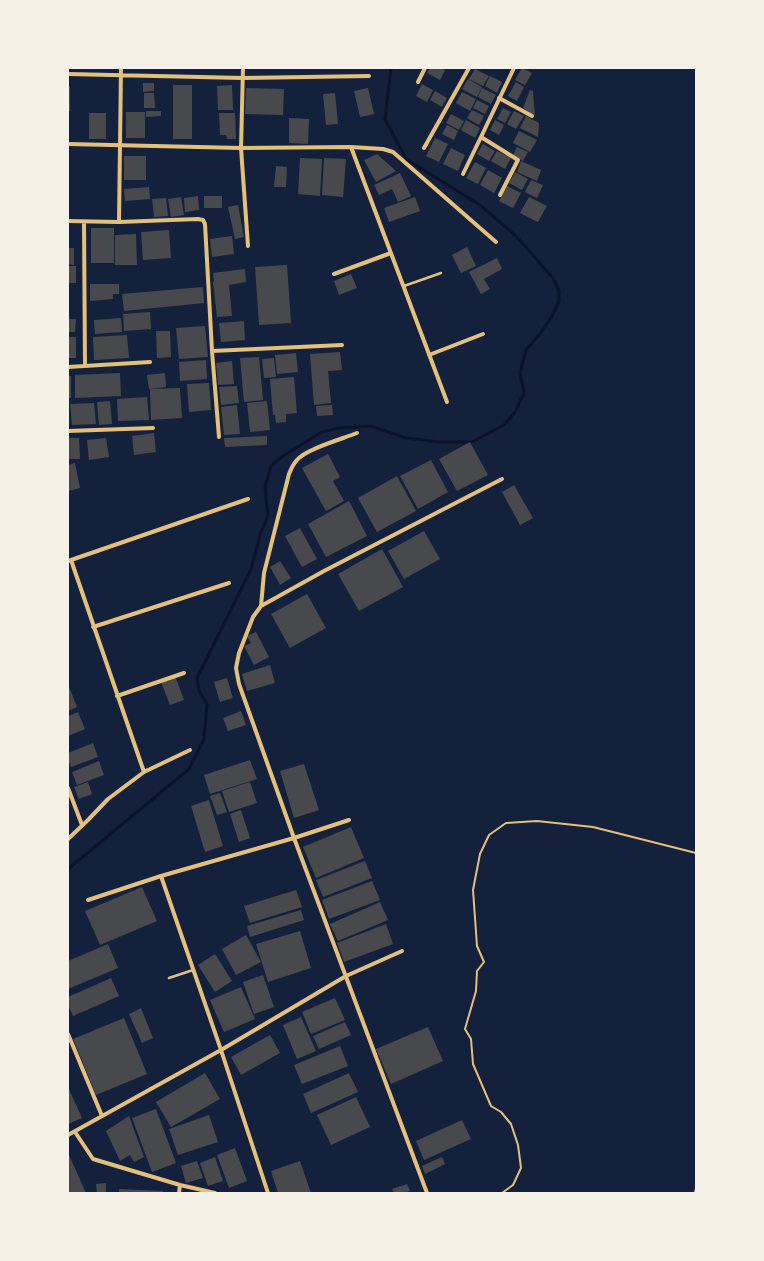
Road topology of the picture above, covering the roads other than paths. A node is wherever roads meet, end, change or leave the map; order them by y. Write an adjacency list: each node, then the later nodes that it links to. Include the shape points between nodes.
1 (121, 68): 7 (street)
2 (242, 68): 9 (street)
3 (425, 68): 10 (street)
4 (469, 68): 18 (street)
5 (514, 68): 11 (street)
6 (68, 74): 7 (street)
7 (121, 76): 9 (street); 15 (street)
8 (369, 76): 9 (street)
9 (243, 78): 17 (street)
10 (418, 82)
11 (499, 98): 12 (street); 13 (street)
12 (532, 116)
13 (481, 137): 19 (street); 20 (street, via 518,160)
14 (68, 144): 15 (street)
15 (119, 145): 17 (street); 23 (street)
16 (351, 147): 17 (street); 24 (street, via 393,152); 26 (street)
17 (241, 148): 25 (street)
18 (424, 148)
19 (463, 174)
20 (500, 195)
21 (68, 221): 22 (street)
22 (84, 222): 23 (street); 35 (street)
23 (119, 222): 32 (street, via 203,220)
24 (496, 242)
25 (248, 246)
26 (391, 254): 28 (street); 29 (street)
27 (441, 273): 29 (lane)
28 (334, 274)
29 (404, 286): 33 (street)
30 (483, 334): 33 (street)
31 (342, 345): 32 (street)
32 (212, 351): 41 (street)
33 (429, 355): 37 (street)
34 (150, 362): 35 (street)
35 (85, 366): 36 (street)
36 (68, 367)
37 (447, 402)
38 (153, 428): 39 (street)
39 (68, 431)
40 (356, 433): 46 (street, via 308,452 293,465 264,573)
41 (219, 437)
42 (502, 479): 46 (street)
43 (248, 499): 44 (street)
44 (69, 561): 47 (street)
45 (229, 583): 47 (street)
46 (261, 606): 55 (street, via 254,616 239,653 236,668 239,684)
47 (93, 627): 49 (street)
48 (184, 673): 49 (street)
49 (117, 696): 51 (street)
50 (190, 750): 51 (street)
51 (144, 772): 54 (street, via 108,799)
52 (68, 788): 54 (street)
53 (349, 820): 55 (street)
54 (82, 825): 56 (street)
55 (294, 838): 57 (street); 61 (street)
56 (68, 839)
57 (161, 876): 58 (street); 60 (street)
58 (88, 900)
59 (402, 951): 61 (street)
60 (193, 970): 62 (lane); 64 (street)
61 (346, 976): 64 (street); 72 (street)
62 (169, 978)
63 (68, 1034): 65 (street)
64 (221, 1050): 65 (street); 71 (street)
65 (102, 1116): 66 (street)
66 (75, 1132): 67 (street); 68 (street, via 93,1159)
67 (68, 1136)
68 (180, 1185): 69 (street); 70 (street)
69 (179, 1193)
70 (215, 1193)
71 (268, 1193)
72 (427, 1193)

